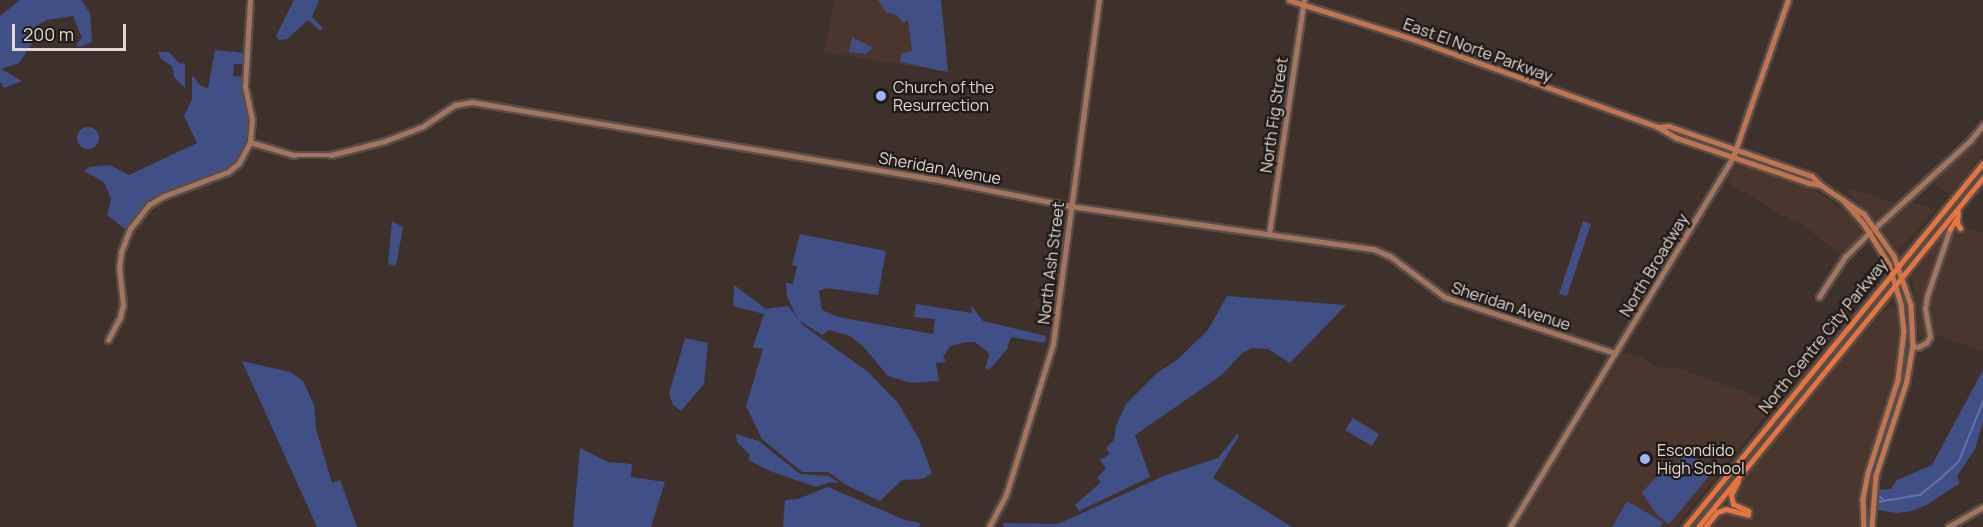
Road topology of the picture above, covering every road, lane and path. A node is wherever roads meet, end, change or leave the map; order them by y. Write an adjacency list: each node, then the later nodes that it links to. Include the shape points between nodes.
1 (250, 0): 8 (street, via 244,87 252,120)
2 (1099, 0): 15 (street, North Ash Street)
3 (1289, 0): 5 (main road, East El Norte Parkway)
4 (1788, 0): 9 (main road, North Broadway)
5 (1303, 2): 7 (main road, East El Norte Parkway); 22 (street, North Fig Street)
6 (1983, 125): 18 (street)
7 (1658, 127): 9 (main road, East El Norte Parkway, via 1669,126); 10 (main road, East El Norte Parkway, via 1666,134)
8 (250, 142): 15 (street, Sheridan Avenue, via 294,155 330,155 379,144 422,127 455,105 472,102 934,178); 28 (street, via 239,163 228,172 164,196 149,205 130,228 119,269 123,305)
9 (1736, 149): 10 (main road, North Broadway); 13 (main road, East El Norte Parkway, via 1801,171)
10 (1733, 157): 13 (main road, East El Norte Parkway); 30 (street, North Broadway)
11 (1983, 163): 23 (highway, North Centre City Parkway)
12 (1983, 178): 16 (highway, North Centre City Parkway)
13 (1821, 185): 14 (main road, East El Norte Parkway)
14 (1843, 200): 18 (main road); 21 (main road)
15 (1070, 206): 22 (street, Sheridan Avenue); 33 (street, North Ash Street, via 1050,360 1006,495)
16 (1959, 210): 17 (highway); 25 (highway, North Centre City Parkway)
17 (1957, 217): 19 (highway); 20 (highway)
18 (1876, 227): 23 (main road)
19 (1960, 228)
20 (1950, 229): 29 (street, via 1927,296 1930,337 1926,344)
21 (1870, 232): 24 (main road); 27 (street, via 1845,258)
22 (1269, 234): 30 (street, Sheridan Avenue, via 1374,249 1445,297)
23 (1899, 265): 24 (highway, North Centre City Parkway); 25 (main road)
24 (1893, 273): 26 (main road); 35 (highway, North Centre City Parkway)
25 (1903, 276): 26 (highway, North Centre City Parkway); 29 (main road, via 1912,313)
26 (1896, 285): 31 (highway, North Centre City Parkway); 38 (main road, via 1903,322 1903,358 1868,473 1863,499)
27 (1819, 297)
28 (108, 340)
29 (1913, 346): 39 (main road, via 1907,381 1876,476)
30 (1615, 353): 34 (street, North Broadway)
31 (1742, 473): 36 (highway, North Centre City Parkway); 37 (highway, via 1731,499 1735,506 1749,513 1726,509 1714,515)
32 (1983, 507): 40 (street)
33 (992, 523)
34 (1510, 527)
35 (1684, 527)
36 (1698, 527)
37 (1705, 527)
38 (1864, 527)
39 (1872, 527)
40 (1948, 527)

